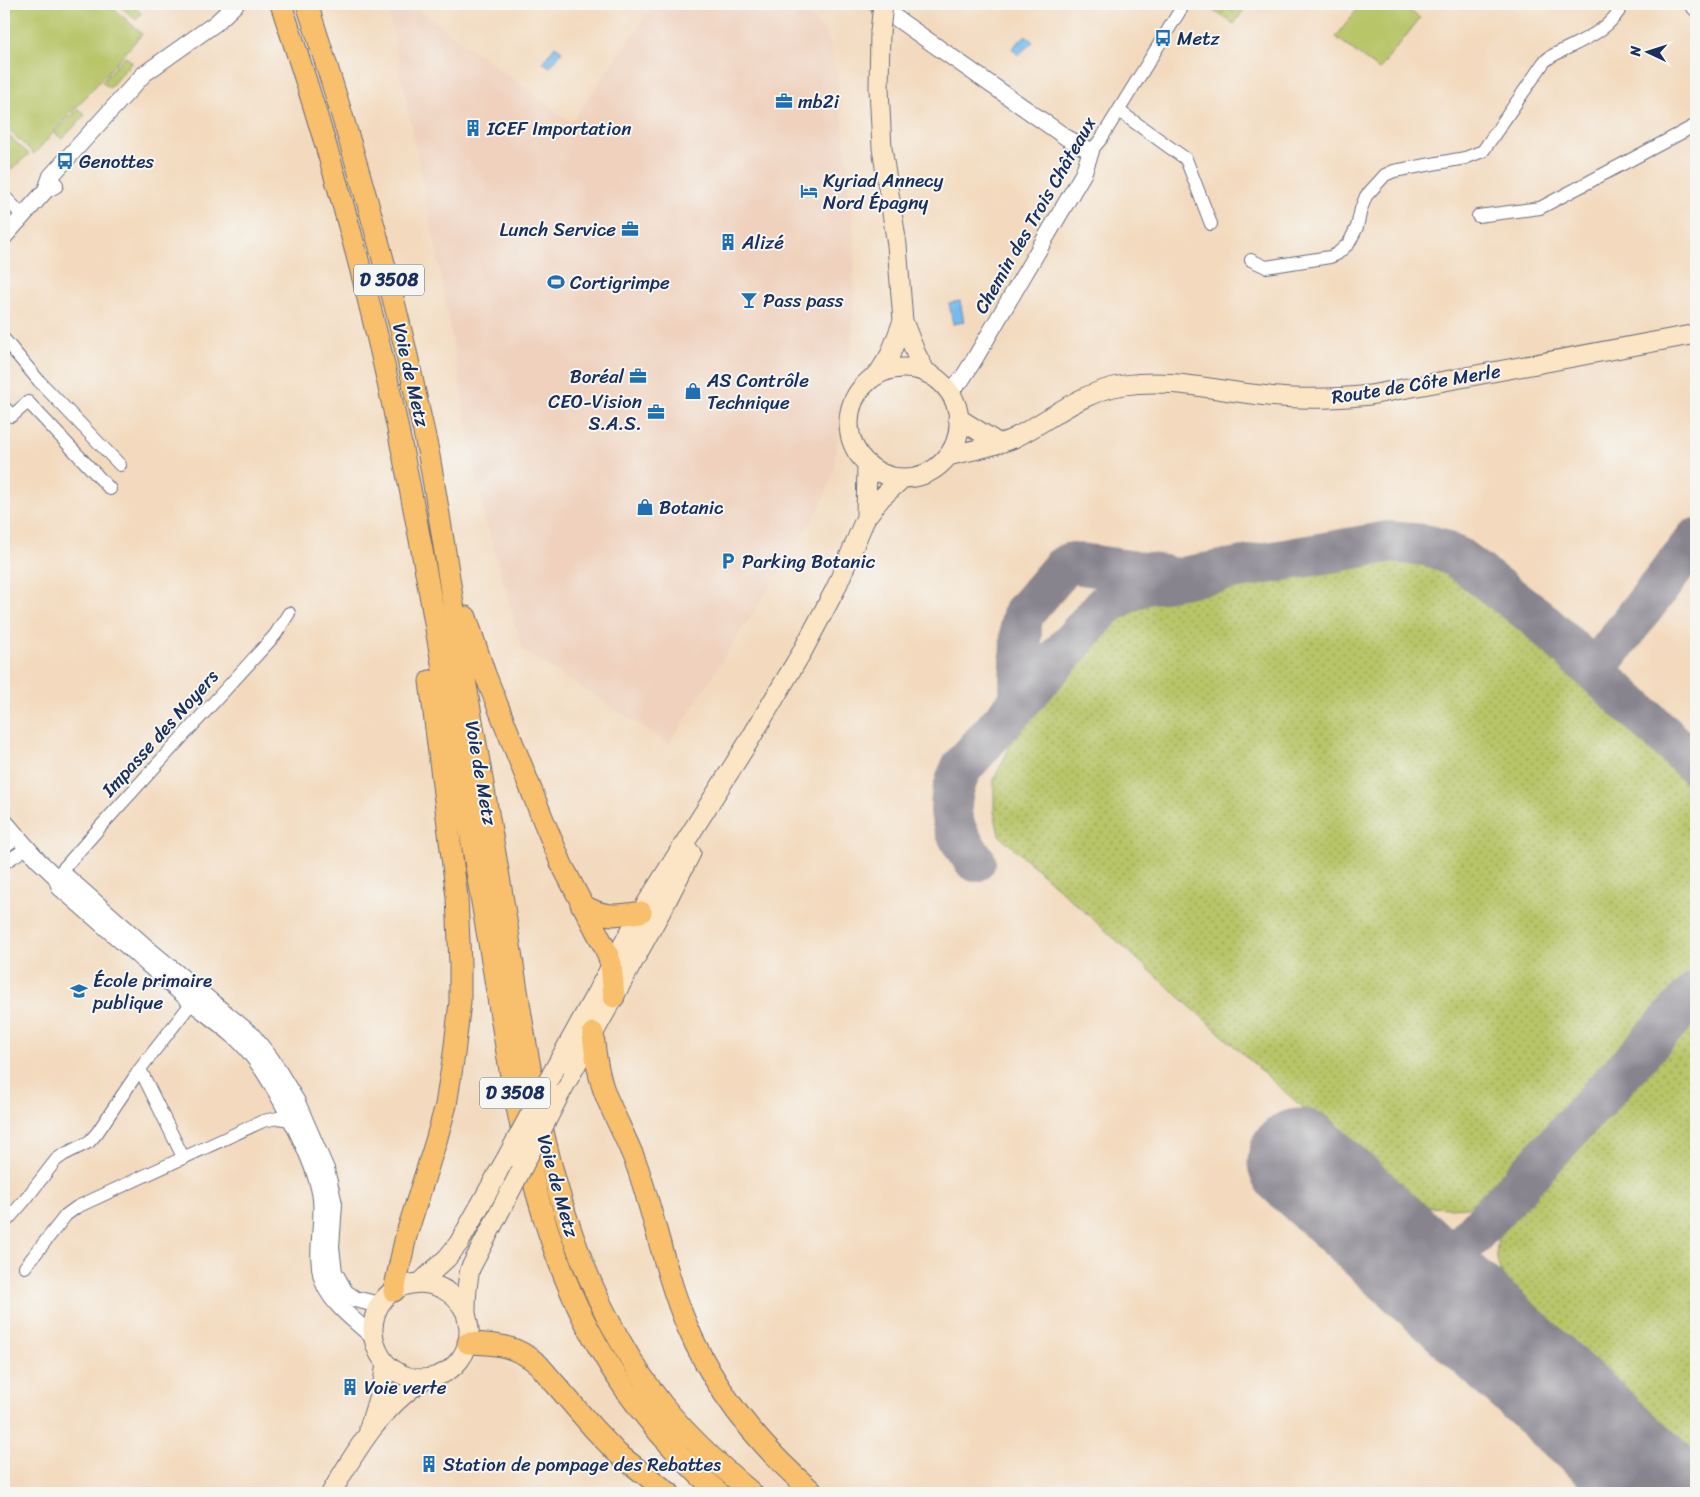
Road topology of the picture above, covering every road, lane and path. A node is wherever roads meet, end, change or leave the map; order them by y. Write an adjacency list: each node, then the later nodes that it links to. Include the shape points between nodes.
1 (281, 4): 28 (highway, Voie de Metz / D 3508, via 351,234)
2 (307, 4): 35 (highway, Voie de Metz / D 3508, via 347,127 387,273 427,449)
3 (876, 4): 12 (street, via 1067,138)
4 (883, 4): 19 (main road, bridge, via 879,88 882,148 897,245)
5 (1184, 4): 10 (street, Chemin des Trois Châteaux)
6 (1623, 4): 18 (street, via 1606,27 1544,62 1483,151 1466,158 1389,172 1379,180 1363,202 1352,238 1337,254 1266,267)
7 (1689, 4): 9 (street)
8 (231, 9): 14 (street, via 171,55 153,82)
9 (1696, 11)
10 (1119, 111): 12 (street, Chemin des Trois Châteaux); 16 (street, via 1186,159)
11 (1696, 126): 15 (street, via 1540,208)
12 (1091, 151): 24 (street, Chemin des Trois Châteaux, via 1083,174 974,360)
13 (4, 196): 14 (street)
14 (23, 216): 17 (street)
15 (1478, 216)
16 (1211, 224)
17 (4, 236)
18 (1251, 260)
19 (903, 321): 22 (main road); 23 (main road, via 890,355)
20 (1696, 334): 27 (main road, Route de Côte Merle, via 1341,398 1260,396 1165,383 1122,386 1081,399 1017,437)
21 (4, 340): 31 (street)
22 (926, 373): 23 (main road, via 910,368); 24 (main road)
23 (878, 374): 30 (main road, via 858,392 849,417 850,435 856,451)
24 (949, 392): 26 (main road)
25 (4, 407): 33 (street, via 12,416 28,402)
26 (958, 418): 27 (main road); 29 (main road, via 958,431)
27 (998, 443): 29 (main road, Route de Côte Merle)
28 (402, 444): 55 (highway, via 457,897 460,964 457,1031 448,1091 436,1141); 64 (highway, Voie de Metz / D 3508, via 515,1095 543,1214 573,1296 613,1371 670,1445)
29 (948, 456): 32 (main road, via 936,468 920,476)
30 (867, 464): 32 (main road, via 890,477); 34 (main road)
31 (120, 465)
32 (903, 478): 34 (main road, via 881,498)
33 (110, 489)
34 (866, 518): 37 (main road, via 828,604)
35 (447, 562): 43 (highway, via 488,683 545,825); 65 (highway, Voie de Metz / D 3508, via 534,1086 567,1222 600,1305 635,1366 663,1405 703,1450)
36 (288, 613): 42 (street, Impasse des Noyers, via 275,635)
37 (749, 741): 44 (main road); 46 (main road)
38 (4, 821): 39 (street)
39 (22, 843): 40 (street); 41 (street); 42 (street)
40 (4, 847)
41 (4, 863)
42 (56, 877): 47 (street, via 68,878)
43 (581, 904): 44 (highway, via 600,914 618,916); 45 (highway)
44 (641, 912): 45 (main road)
45 (611, 964): 46 (highway); 54 (main road, bridge, via 459,1243)
46 (614, 997): 48 (main road)
47 (196, 998): 49 (street); 50 (street, via 261,1067); 55 (street, via 252,1035 297,1102 330,1184 334,1204 331,1247 334,1272 345,1292 355,1299)
48 (593, 1033): 56 (main road, bridge, via 470,1269); 66 (highway, via 597,1066 606,1095 636,1165 677,1300 694,1343 747,1425)
49 (140, 1069): 51 (street); 52 (street, via 97,1133 89,1142 56,1160)
50 (290, 1120): 51 (street, via 263,1121); 57 (street, via 319,1184 321,1276 331,1296)
51 (183, 1157): 53 (street, via 71,1210)
52 (4, 1224)
53 (25, 1267)
54 (420, 1282): 55 (main road); 56 (main road, via 448,1291)
55 (387, 1298): 57 (main road, via 373,1326)
56 (466, 1314): 58 (main road)
57 (374, 1338): 59 (main road)
58 (468, 1343): 60 (main road, via 452,1368); 63 (highway, via 502,1345 528,1356 618,1454)
59 (386, 1364): 60 (main road, via 404,1376); 61 (main road)
60 (425, 1379): 61 (main road, via 408,1390)
61 (367, 1434): 62 (main road)
62 (331, 1493)
63 (670, 1493)
64 (719, 1493)
65 (752, 1493)
66 (814, 1493)

